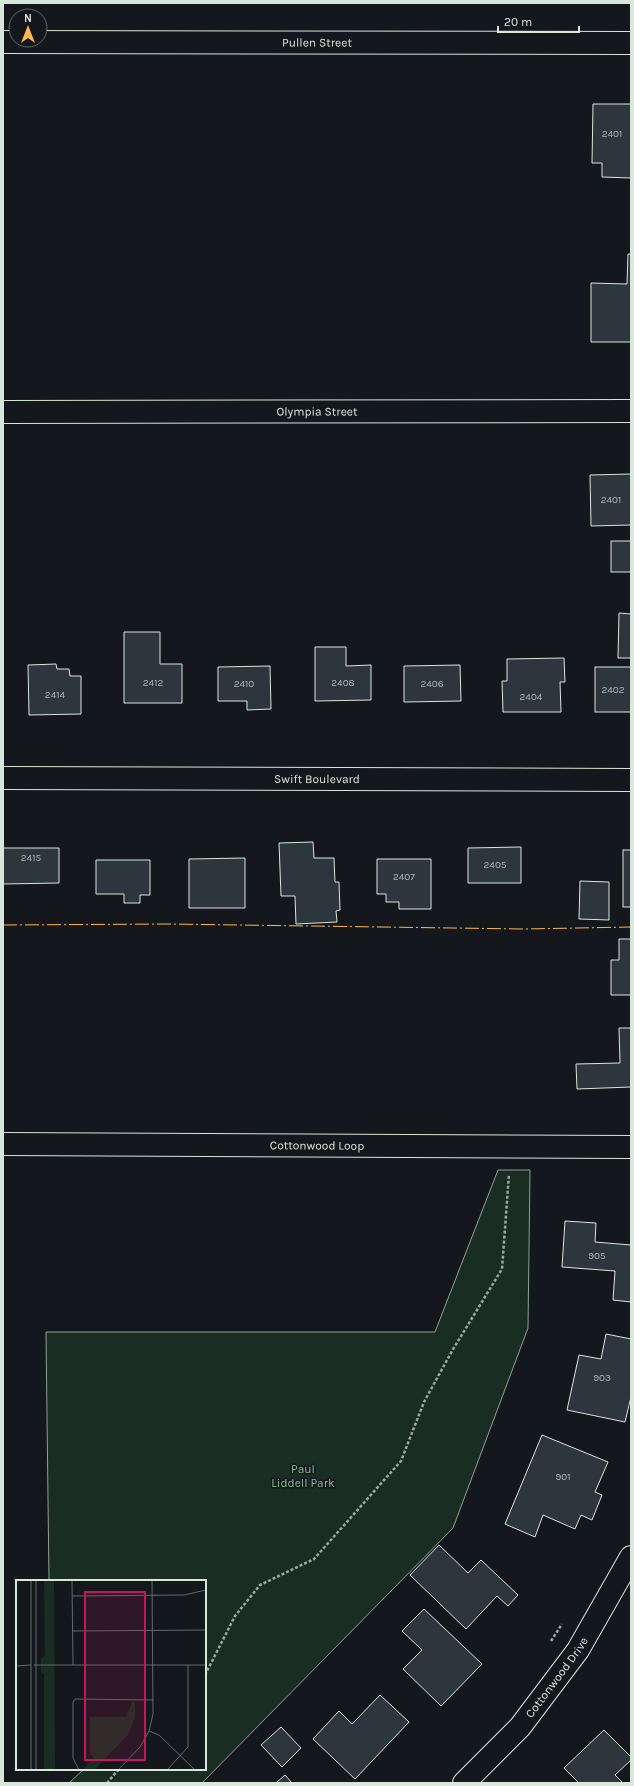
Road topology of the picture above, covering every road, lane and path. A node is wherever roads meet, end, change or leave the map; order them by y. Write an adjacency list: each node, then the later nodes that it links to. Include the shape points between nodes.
1 (3, 42): 2 (street, Pullen Street)
2 (631, 43)
3 (631, 411): 4 (street, Olympia Street)
4 (3, 412)
5 (3, 778): 6 (street, Swift Boulevard)
6 (631, 780)
7 (3, 1144): 8 (street, Cottonwood Loop)
8 (631, 1147)
9 (509, 1174): 11 (path, via 502,1269 424,1402 401,1462 314,1559 260,1585 235,1616)
10 (631, 1557): 14 (street, Cottonwood Drive, via 578,1650 520,1727)
11 (206, 1673)
12 (118, 1770): 13 (path)
13 (107, 1783)
14 (464, 1783)

